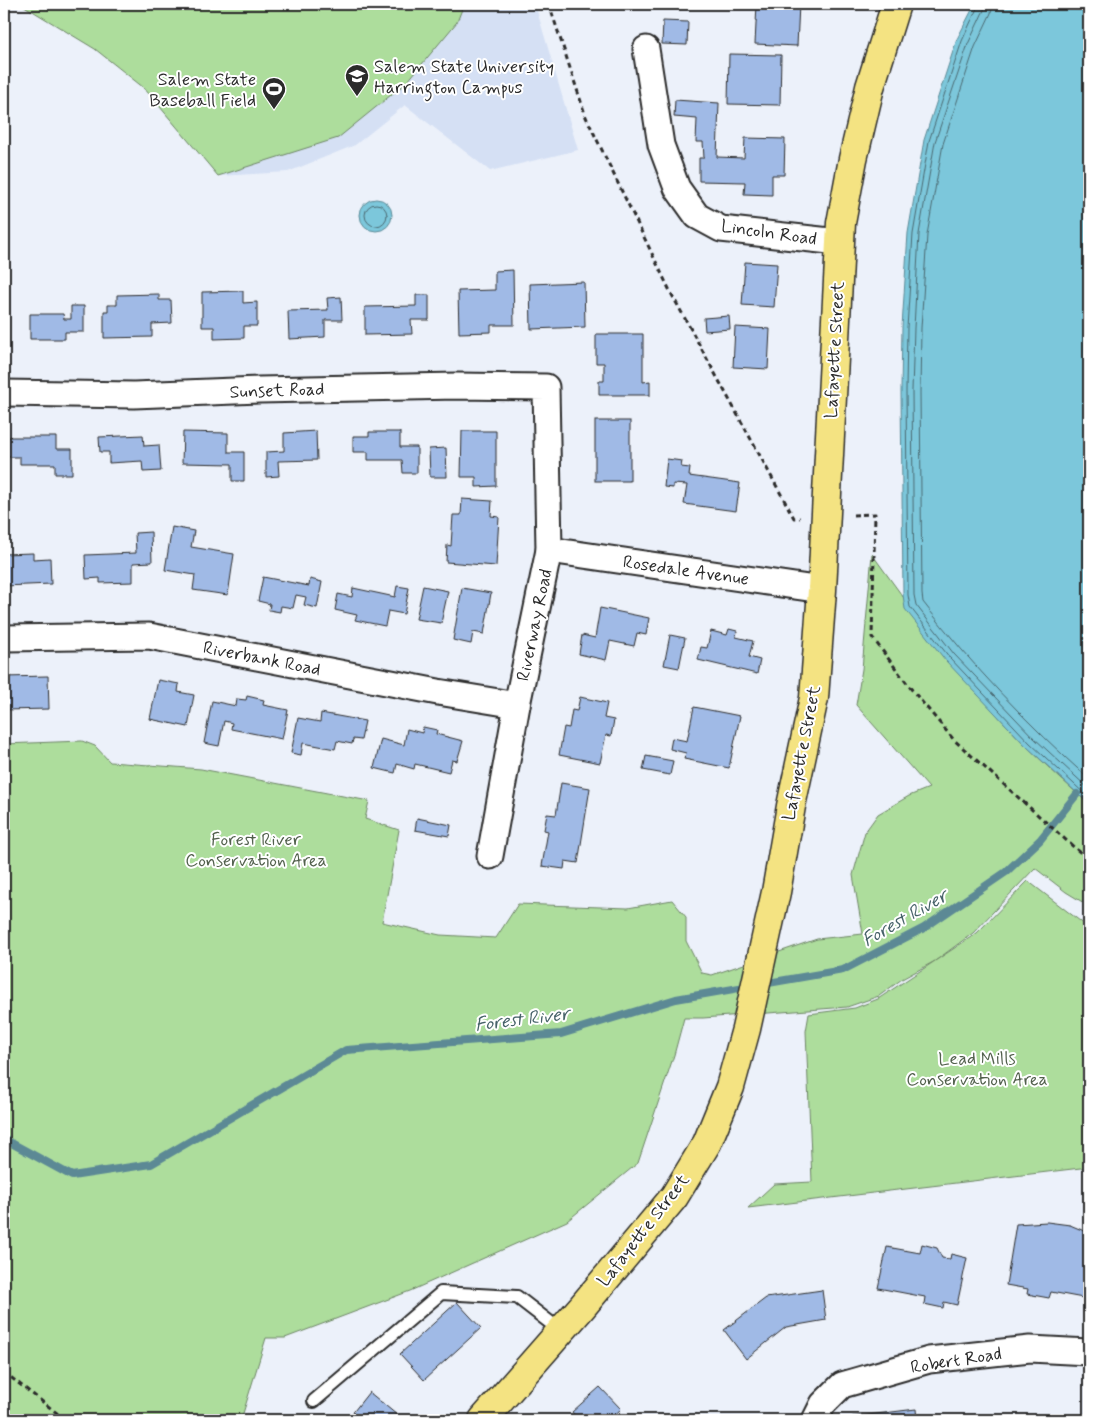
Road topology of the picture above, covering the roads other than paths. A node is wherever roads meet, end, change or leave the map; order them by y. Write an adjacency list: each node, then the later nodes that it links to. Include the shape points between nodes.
1 (896, 4): 3 (main road, Lafayette Street, via 870,87 855,150)
2 (646, 49): 3 (street, Lincoln Road, via 661,145 677,188 697,216 721,230)
3 (840, 242): 7 (main road, Lafayette Street)
4 (546, 391): 5 (street, Sunset Road, via 546,387 457,386 134,395); 6 (street, Riverway Road)
5 (4, 393)
6 (550, 550): 7 (street, Rosedale Avenue); 9 (street, Riverway Road)
7 (822, 590): 11 (main road, Lafayette Street, via 814,698 770,920 730,1087 707,1143 674,1196)
8 (4, 638): 9 (street, Riverbank Road, via 149,636)
9 (517, 705): 10 (street, Riverway Road)
10 (490, 856)
11 (561, 1331): 13 (lane, via 517,1297 441,1293); 14 (main road, Lafayette Street)
12 (1088, 1352): 15 (street, Robert Road, via 1030,1349 929,1360 842,1385 823,1404)
13 (314, 1401)
14 (484, 1420)
15 (815, 1420)

